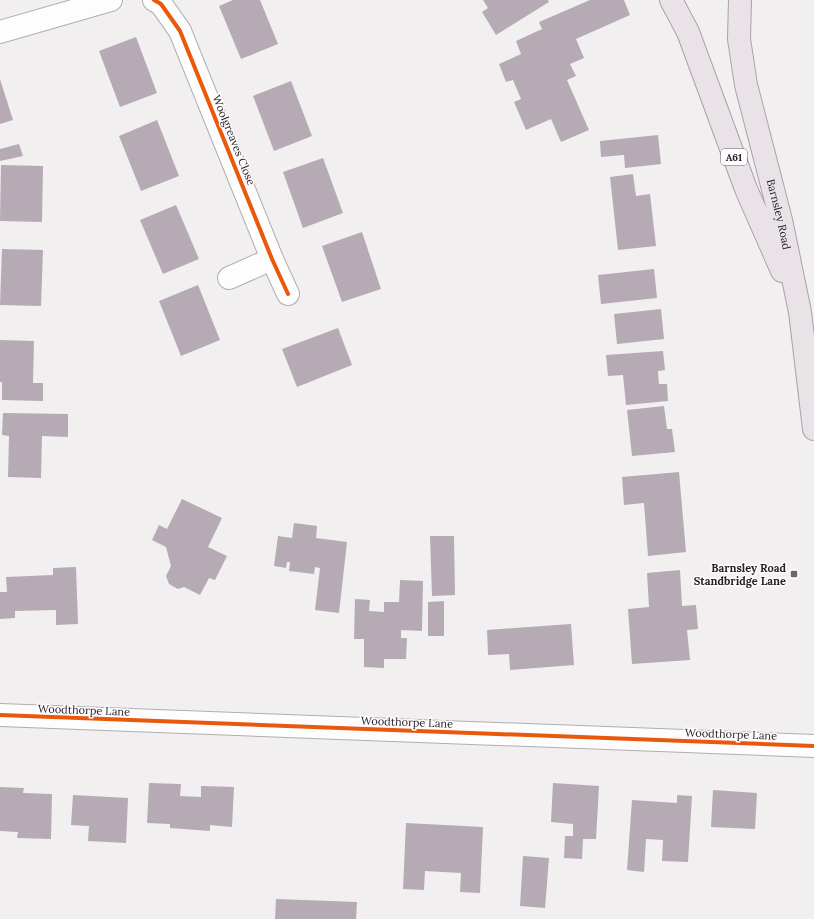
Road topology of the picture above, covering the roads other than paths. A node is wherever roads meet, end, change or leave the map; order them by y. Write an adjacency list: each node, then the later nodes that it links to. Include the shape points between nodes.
1 (111, 0): 5 (street)
2 (154, 0): 6 (street, Woolgreaves Close, via 161,4 180,30)
3 (671, 0): 9 (main road, A61, via 688,32 746,189)
4 (740, 0): 9 (main road, Barnsley Road / A61, via 739,39 746,85 781,220)
5 (0, 32)
6 (272, 259): 7 (street); 8 (street, Woolgreaves Close)
7 (229, 278)
8 (288, 294)
9 (800, 312): 10 (main road, Barnsley Road / A61)
10 (814, 429)
11 (0, 715): 12 (street, Woodthorpe Lane)
12 (814, 746)

